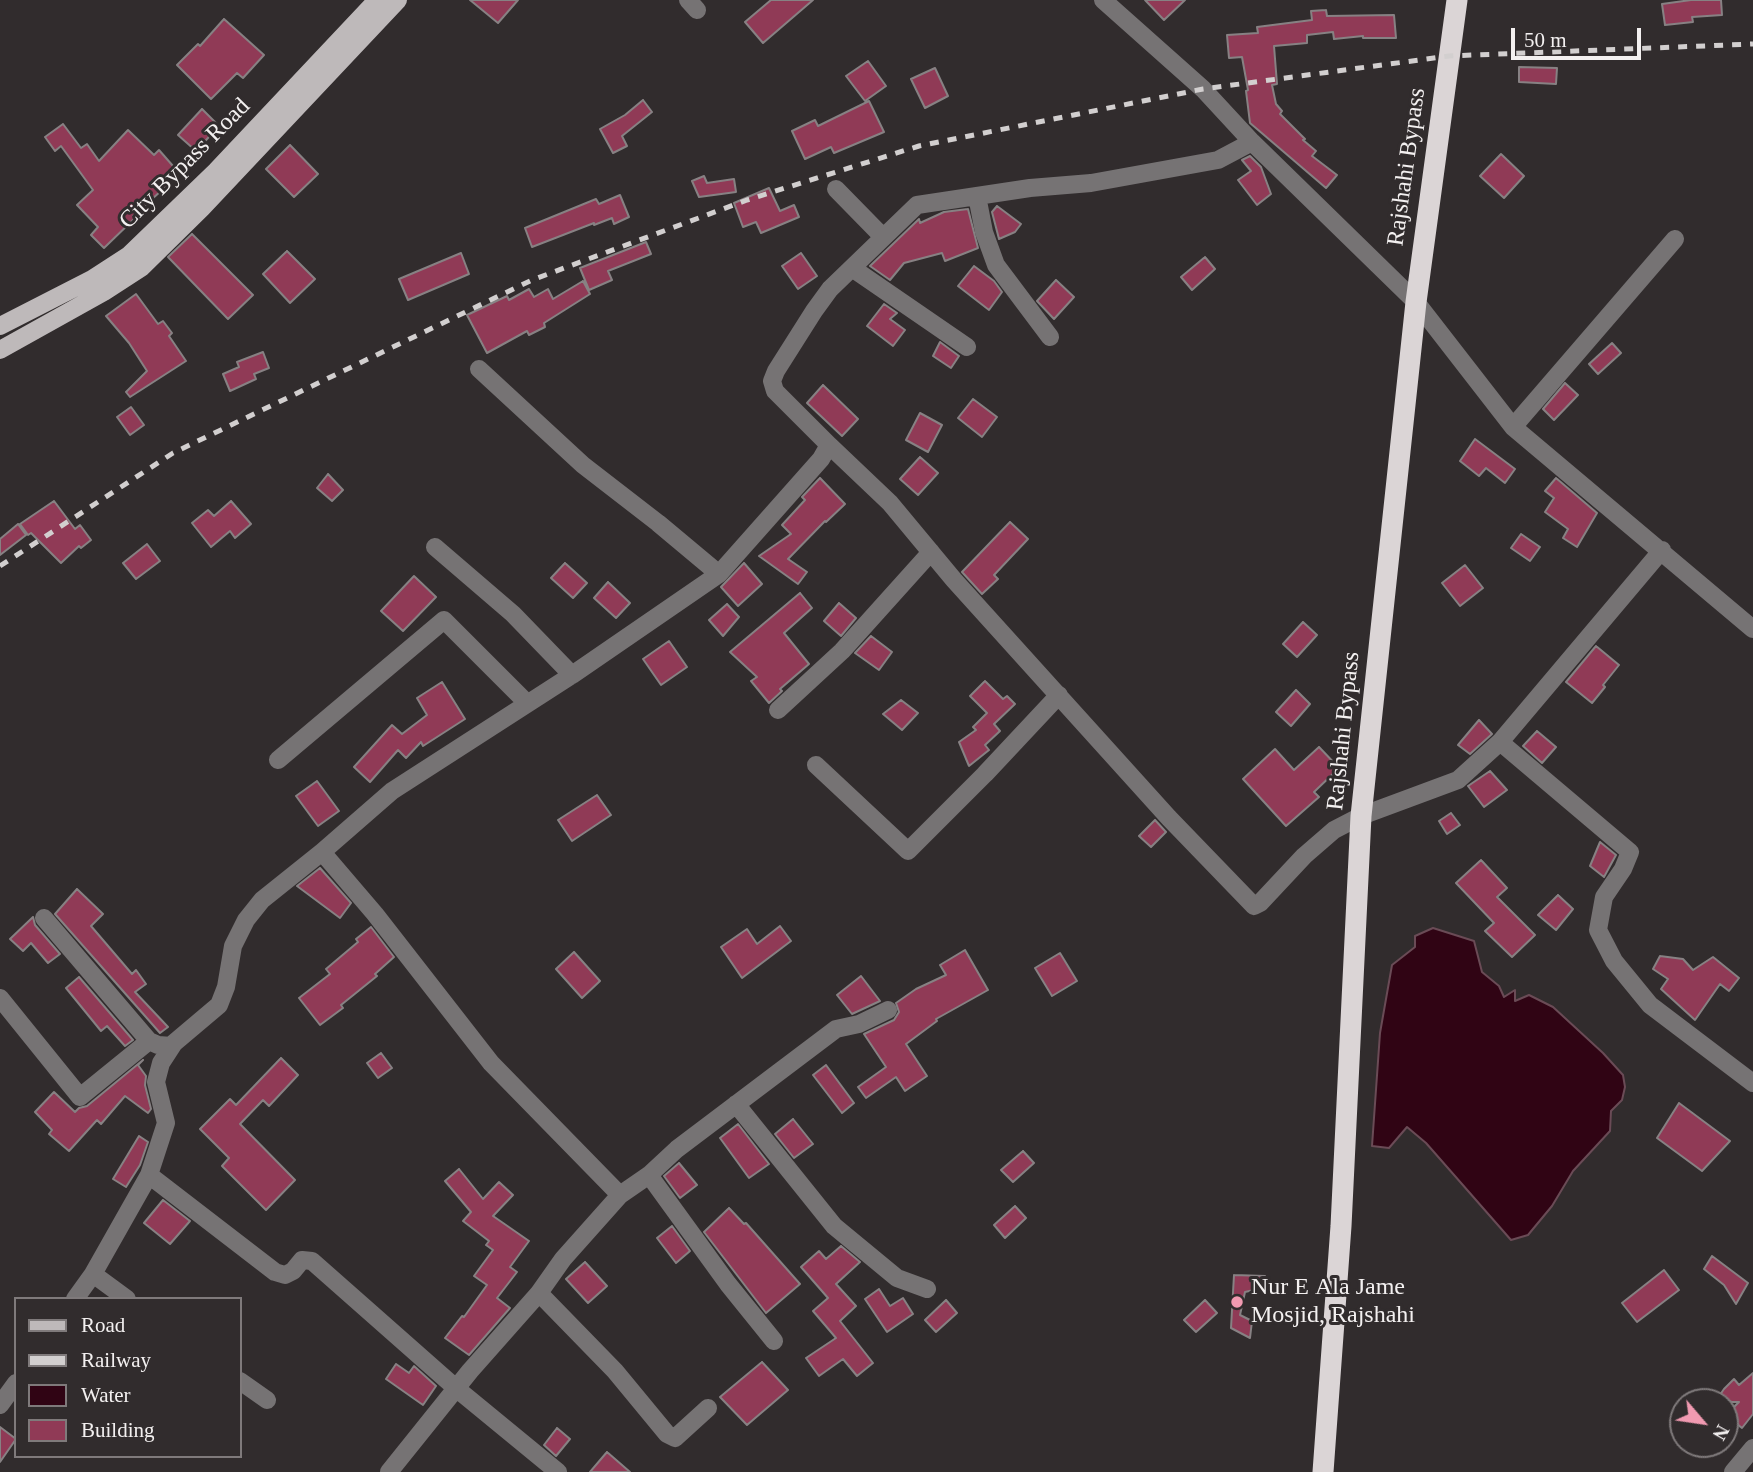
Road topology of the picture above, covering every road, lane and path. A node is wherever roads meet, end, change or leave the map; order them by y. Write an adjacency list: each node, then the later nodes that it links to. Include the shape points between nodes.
1 (377, 0): 12 (main road, City Bypass Road, via 216,171 129,255)
2 (398, 0): 15 (main road, via 141,268)
3 (1103, 0): 5 (street, via 1203,89)
4 (1457, 0): 11 (highway, Rajshahi Bypass)
5 (1252, 142): 7 (street, via 1218,160 1091,183); 11 (street)
6 (836, 189): 8 (street)
7 (977, 196): 8 (street, via 917,205); 13 (street, via 996,265)
8 (883, 237): 10 (street)
9 (1675, 239): 17 (street)
10 (852, 268): 14 (street); 18 (street, via 822,299 772,381 780,397)
11 (1416, 302): 17 (street); 31 (highway, Rajshahi Bypass)
12 (0, 326)
13 (1049, 337)
14 (967, 347)
15 (0, 350)
16 (479, 369): 22 (street, via 583,465)
17 (1513, 427): 20 (street)
18 (829, 445): 21 (street, via 890,503); 22 (street)
19 (435, 547): 24 (street, via 513,614)
20 (1662, 550): 23 (street); 28 (street)
21 (931, 552): 25 (street); 27 (street, via 842,651)
22 (719, 574): 24 (street)
23 (1753, 629)
24 (572, 676): 26 (street)
25 (1059, 695): 30 (street, via 908,851); 31 (street, via 1254,906 1334,830)
26 (527, 703): 29 (street, via 444,620); 32 (street, via 392,792)
27 (778, 710)
28 (1500, 742): 31 (street, via 1458,780); 38 (street, via 1630,852 1604,897 1598,930 1614,961 1650,1005)
29 (278, 760)
30 (816, 765)
31 (1361, 816): 58 (highway, Rajshahi Bypass, via 1341,1226)
32 (322, 852): 37 (street, via 262,900 246,920 233,946 219,1005); 42 (street, via 491,1063)
33 (44, 918): 36 (street)
34 (0, 998): 36 (street, via 79,1097)
35 (888, 1010): 39 (street, via 836,1029)
36 (149, 1041): 37 (street)
37 (172, 1046): 40 (street, via 156,1082 166,1124)
38 (1753, 1083)
39 (736, 1104): 41 (street); 44 (street, via 834,1226 897,1278)
40 (149, 1175): 43 (street); 51 (street, via 275,1272 285,1275 302,1260 312,1261)
41 (649, 1175): 42 (street); 48 (street)
42 (620, 1195): 45 (street, via 563,1259)
43 (93, 1274): 46 (street); 47 (street)
44 (927, 1289)
45 (540, 1293): 51 (street); 54 (street, via 615,1371 667,1434 675,1438)
46 (76, 1297)
47 (124, 1297)
48 (774, 1341)
49 (242, 1382): 52 (street)
50 (14, 1386): 53 (street)
51 (457, 1389): 56 (street); 57 (street)
52 (267, 1400)
53 (0, 1405)
54 (708, 1408)
55 (1753, 1448): 59 (street)
56 (389, 1472)
57 (558, 1472)
58 (1323, 1472)
59 (1733, 1472)

